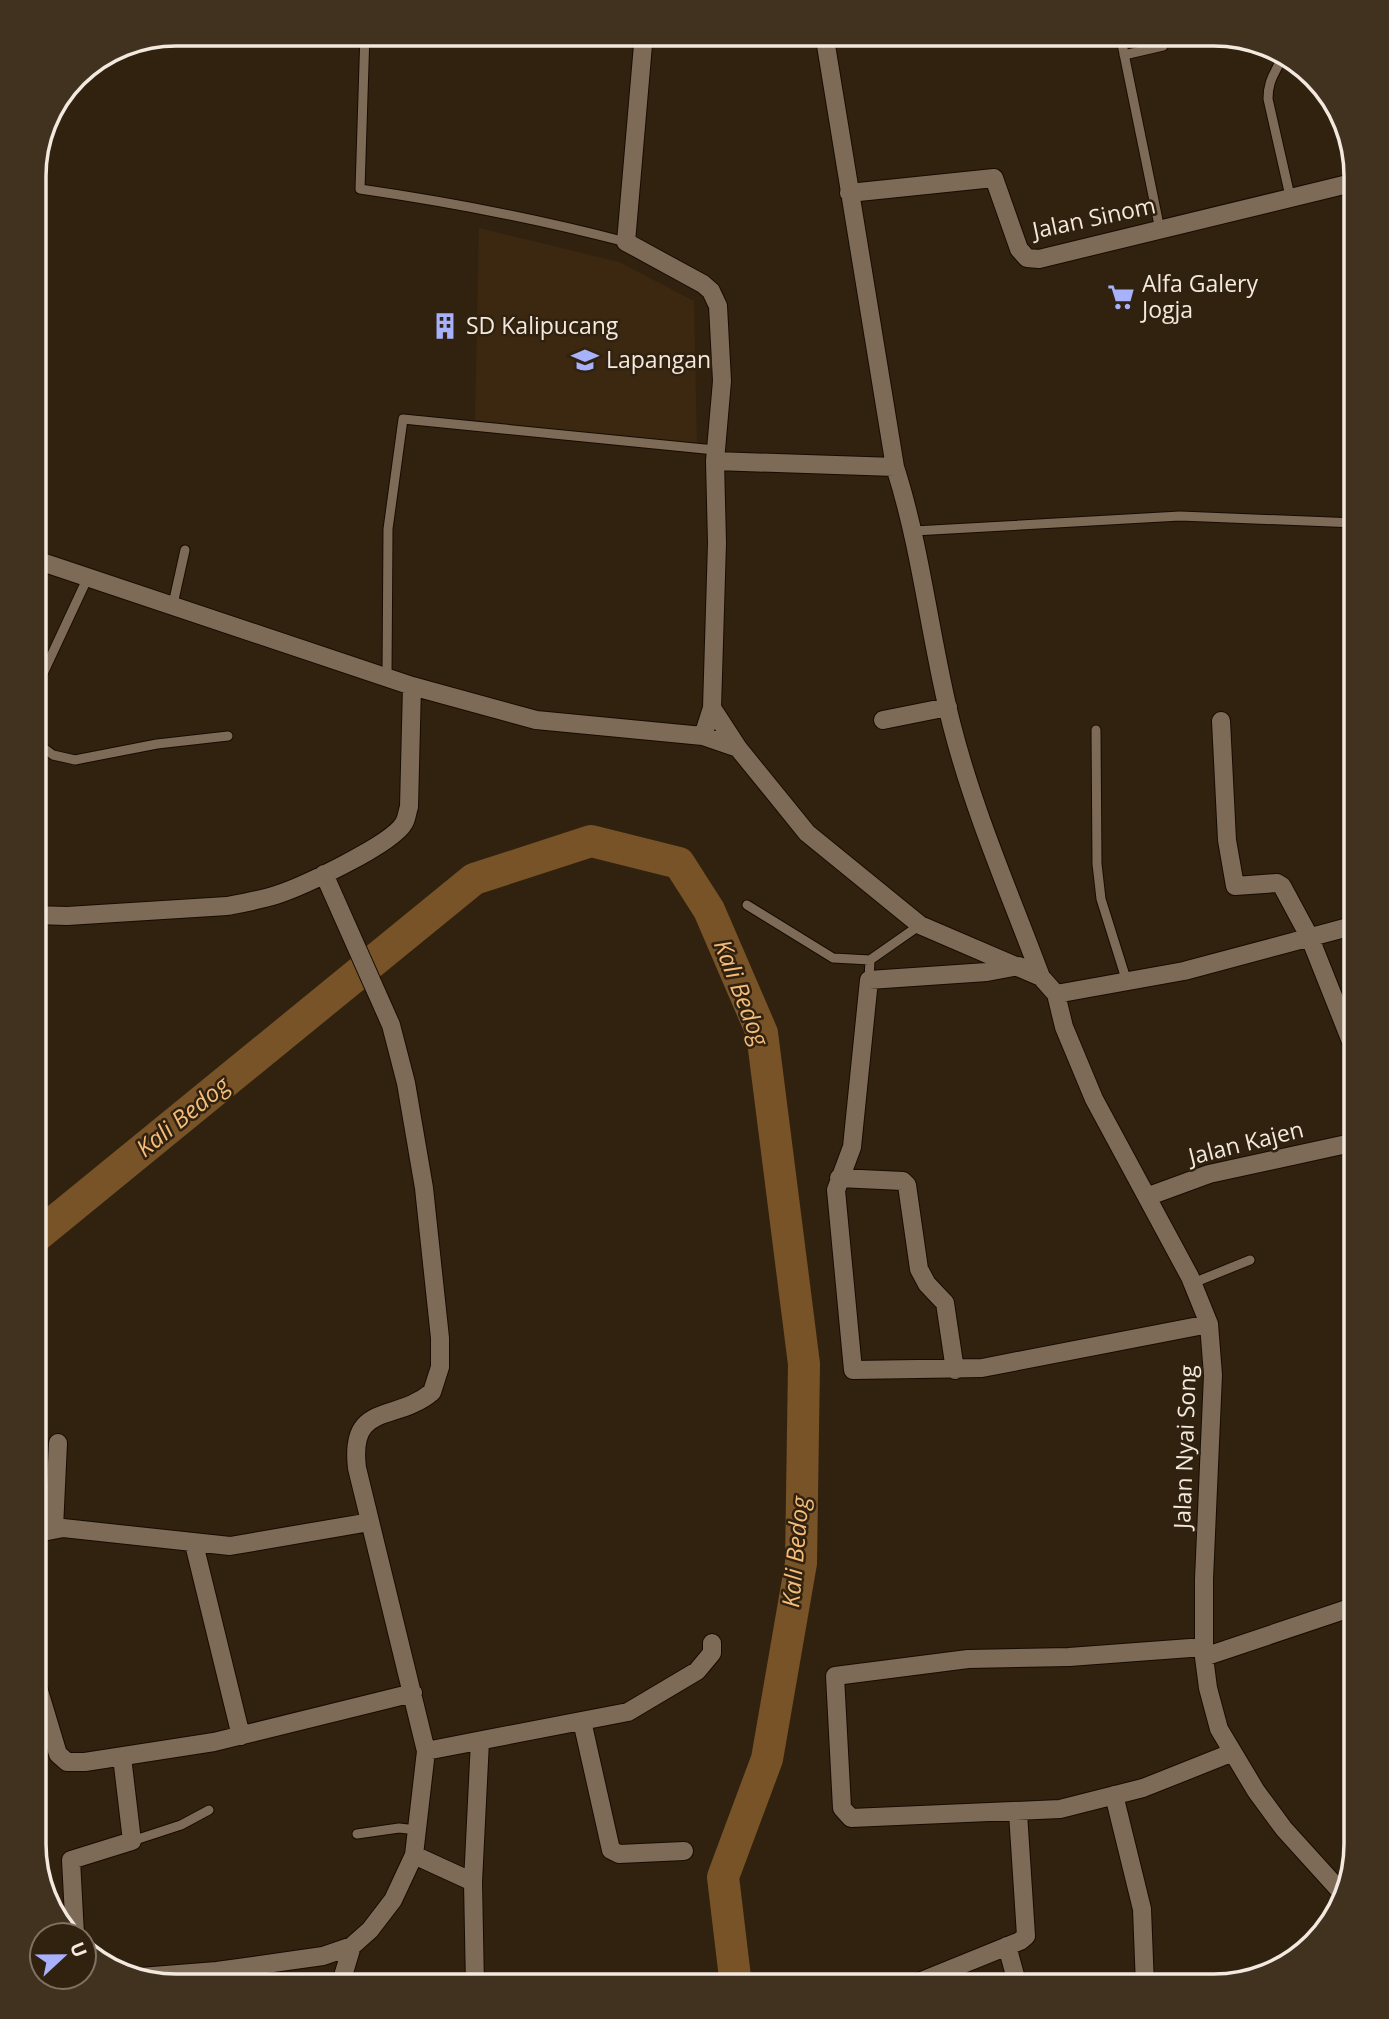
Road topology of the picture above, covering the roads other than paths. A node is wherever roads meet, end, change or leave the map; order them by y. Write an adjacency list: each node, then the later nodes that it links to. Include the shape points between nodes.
1 (365, 46): 12 (lane, via 360,189 478,208)
2 (643, 46): 12 (street)
3 (826, 46): 9 (street)
4 (1122, 46): 6 (lane)
5 (1163, 46): 6 (lane)
6 (1124, 55): 11 (lane)
7 (1281, 64): 10 (lane, via 1268,84 1268,99)
8 (1344, 185): 10 (street, Jalan Sinom)
9 (849, 193): 11 (street, Jalan Sinom, via 994,178 1019,249 1031,258); 14 (street, via 878,392)
10 (1290, 196): 11 (street, Jalan Sinom)
11 (1160, 230)
12 (626, 242): 13 (street, via 703,284 716,298 722,381)
13 (715, 456): 14 (street); 22 (lane, via 403,419 388,529); 25 (street)
14 (895, 467): 16 (street)
15 (1344, 523): 16 (lane, via 1180,516)
16 (914, 531): 24 (street)
17 (185, 550): 20 (lane)
18 (46, 563): 19 (street)
19 (88, 577): 20 (street); 21 (lane)
20 (173, 604): 22 (street)
21 (46, 667)
22 (387, 676): 23 (street)
23 (412, 686): 30 (street, via 537,720); 33 (street, via 409,807 404,823 392,836)
24 (948, 707): 26 (street); 41 (street, via 1008,895)
25 (712, 708): 30 (street); 31 (street)
26 (883, 720)
27 (1221, 722): 38 (street, via 1227,841 1235,886 1282,886)
28 (1096, 730): 43 (lane, via 1101,899)
29 (228, 736): 32 (lane, via 75,760)
30 (703, 736): 31 (street)
31 (738, 748): 36 (street, via 807,833)
32 (46, 750)
33 (324, 874): 35 (street, via 276,895 227,906); 54 (street, via 391,1025 406,1083 424,1188 440,1338 440,1367 432,1392 371,1419 359,1430 355,1454)
34 (747, 905): 39 (lane, via 833,958)
35 (46, 915)
36 (920, 925): 39 (lane); 40 (street)
37 (1344, 928): 38 (street)
38 (1310, 938): 43 (street); 45 (street)
39 (870, 960): 42 (lane)
40 (1019, 966): 41 (street); 42 (street)
41 (1041, 977): 44 (street)
42 (869, 980): 47 (street, via 852,1147)
43 (1127, 982): 44 (street)
44 (1056, 994): 48 (street, Jalan Nyai Song, via 1064,1027 1094,1099)
45 (1344, 1024)
46 (1344, 1145): 48 (street, Jalan Kajen, via 1209,1174)
47 (839, 1178): 52 (street, via 904,1181 907,1185 919,1269 945,1303); 52 (street, via 843,1290 853,1370)
48 (1149, 1196): 50 (street, Jalan Nyai Song)
49 (1250, 1260): 50 (lane)
50 (1193, 1283): 51 (street, Jalan Nyai Song)
51 (1209, 1325): 52 (street); 60 (street, Jalan Nyai Song, via 1213,1365)
52 (955, 1370)
53 (58, 1443): 55 (street)
54 (370, 1522): 57 (street, via 254,1544); 61 (street)
55 (54, 1528): 56 (street); 57 (street)
56 (46, 1530)
57 (194, 1544): 64 (street)
58 (1344, 1610): 60 (street)
59 (712, 1643): 63 (street, via 712,1653 703,1665 657,1697 628,1712)
60 (1204, 1652): 67 (street, Jalan Nyai Song, via 1214,1713); 71 (street, via 968,1659 835,1676 842,1808 848,1817)
61 (413, 1693): 64 (street); 66 (street)
62 (46, 1714): 68 (street, via 58,1754 67,1762)
63 (582, 1721): 65 (street); 75 (street, via 611,1850 627,1855)
64 (241, 1736): 68 (street)
65 (480, 1741): 66 (street); 77 (street)
66 (426, 1751): 72 (street)
67 (1231, 1753): 69 (street); 78 (street, Jalan Nyai Song, via 1289,1836)
68 (122, 1757): 74 (street)
69 (1114, 1795): 71 (street, via 1060,1809); 87 (street, via 1142,1909)
70 (209, 1810): 74 (lane)
71 (1018, 1813): 81 (street, via 1027,1929 1023,1939)
72 (417, 1830): 73 (lane); 76 (street)
73 (357, 1834)
74 (132, 1841): 79 (street, via 71,1860)
75 (684, 1851)
76 (414, 1855): 77 (street); 80 (street, via 393,1900)
77 (473, 1882): 84 (street)
78 (1336, 1887)
79 (74, 1921)
80 (352, 1946): 82 (street, via 310,1958); 83 (street)
81 (1007, 1946): 85 (street); 86 (street)
82 (195, 1973)
83 (344, 1973)
84 (475, 1973)
85 (939, 1974)
86 (1015, 1974)
87 (1145, 1974)

